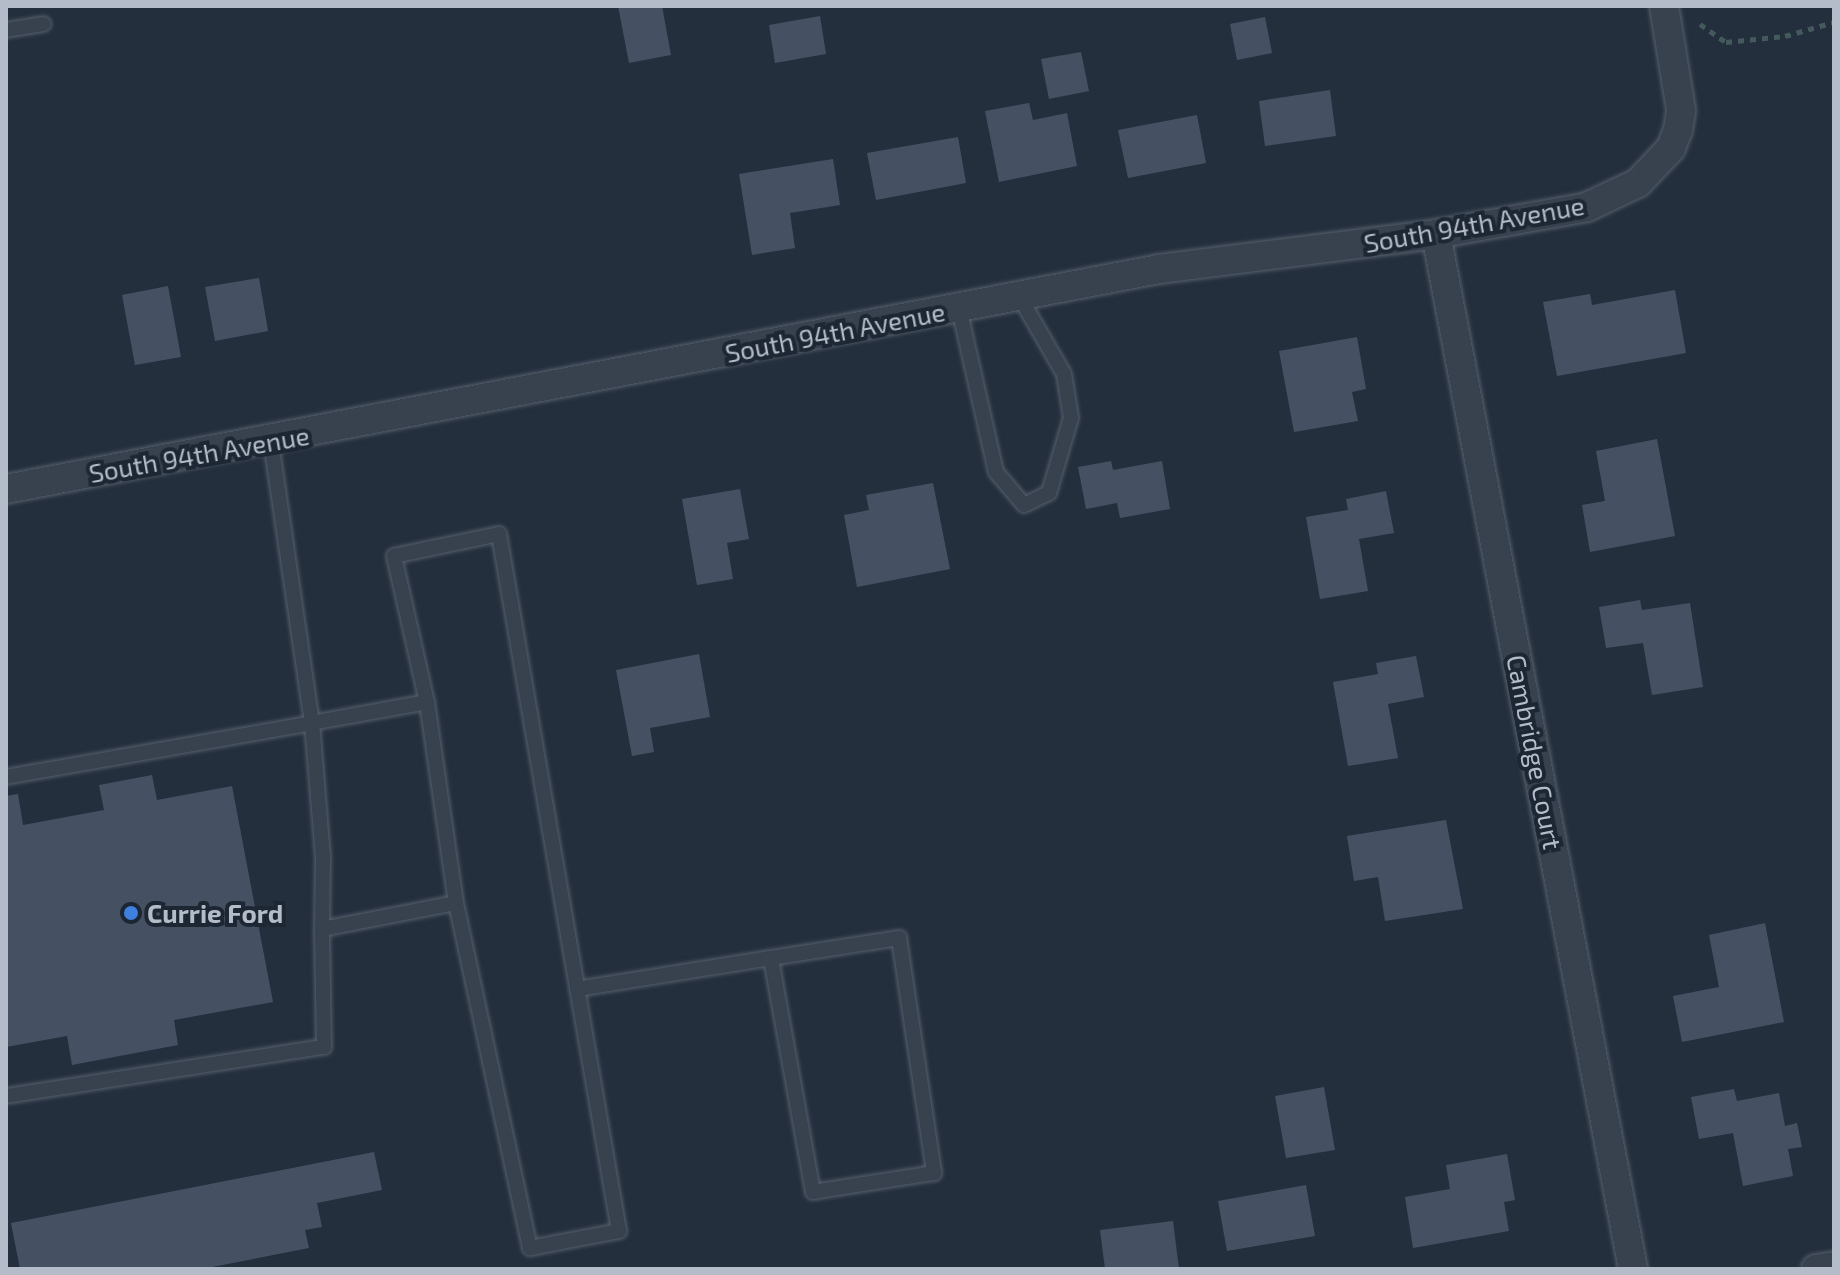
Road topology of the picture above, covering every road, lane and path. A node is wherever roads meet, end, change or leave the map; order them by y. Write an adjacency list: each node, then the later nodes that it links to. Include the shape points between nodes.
1 (1664, 6): 6 (street, South 94th Avenue, via 1681,110 1671,148 1656,167 1617,196 1587,207)
2 (1696, 16): 3 (path, via 1713,37 1726,42 1785,36)
3 (1834, 22)
4 (44, 24): 5 (lane)
5 (6, 30)
6 (1436, 234): 7 (street, South 94th Avenue, via 1159,269); 20 (street, Cambridge Court)
7 (1019, 296): 8 (street, South 94th Avenue); 8 (lane, via 1064,374 1071,418 1049,493 1024,505 996,472)
8 (959, 308): 9 (street, South 94th Avenue)
9 (271, 441): 10 (street, South 94th Avenue); 12 (lane)
10 (6, 489)
11 (427, 702): 12 (lane); 14 (lane); 17 (lane, via 394,556 499,534)
12 (312, 723): 13 (lane); 15 (lane, via 323,856)
13 (6, 777)
14 (456, 903): 15 (lane); 17 (lane, via 530,1248 619,1231)
15 (322, 929): 18 (lane, via 324,1047)
16 (771, 958): 16 (lane, via 899,938 934,1173 813,1192); 17 (lane)
17 (577, 989)
18 (6, 1096)
19 (1834, 1266): 21 (street)
20 (1633, 1269)
21 (1816, 1269)

